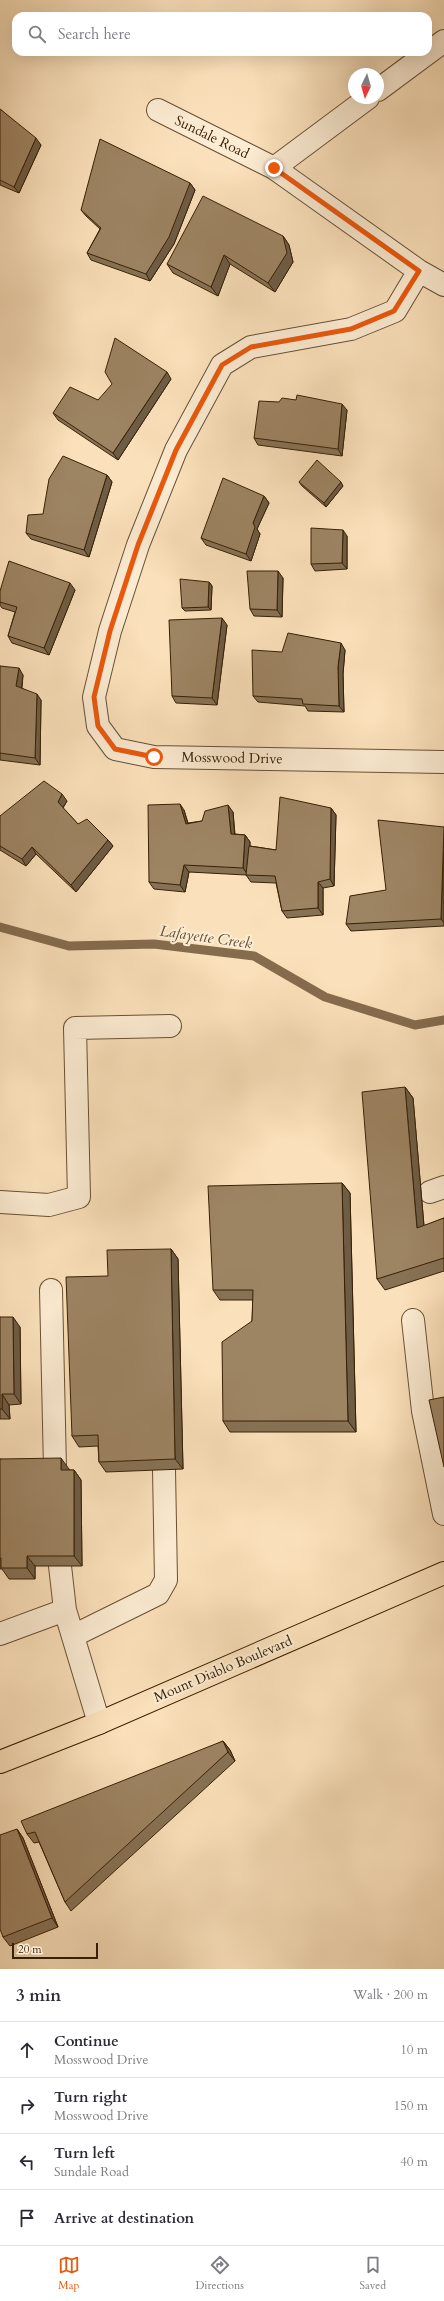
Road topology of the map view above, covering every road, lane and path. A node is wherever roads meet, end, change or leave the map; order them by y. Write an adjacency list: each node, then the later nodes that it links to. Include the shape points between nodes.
1 (444, 41): 2 (street)
2 (432, 50)
3 (424, 56): 4 (street)
4 (384, 86)
5 (360, 104): 7 (street)
6 (158, 110): 7 (street, Sundale Road)
7 (274, 168): 8 (street, Sundale Road)
8 (419, 271): 9 (street, Sundale Road); 10 (street, Mosswood Drive, via 394,311 351,329 251,347 222,365 176,450 138,545 110,631 94,697 98,726 115,749 154,757)
9 (444, 285)
10 (444, 762)
11 (170, 1026): 12 (street, via 75,1028 79,1197 49,1205)
12 (0, 1202)
13 (51, 1290): 15 (street)
14 (413, 1320): 17 (street, via 423,1411)
15 (55, 1469)
16 (164, 1470): 22 (street, via 166,1580 158,1594)
17 (444, 1514)
18 (60, 1566): 20 (street)
19 (444, 1573): 23 (main road, Mount Diablo Boulevard)
20 (65, 1610): 21 (street); 22 (street)
21 (0, 1634)
22 (73, 1636): 23 (street)
23 (99, 1723): 24 (main road, Mount Diablo Boulevard)
24 (0, 1762)

